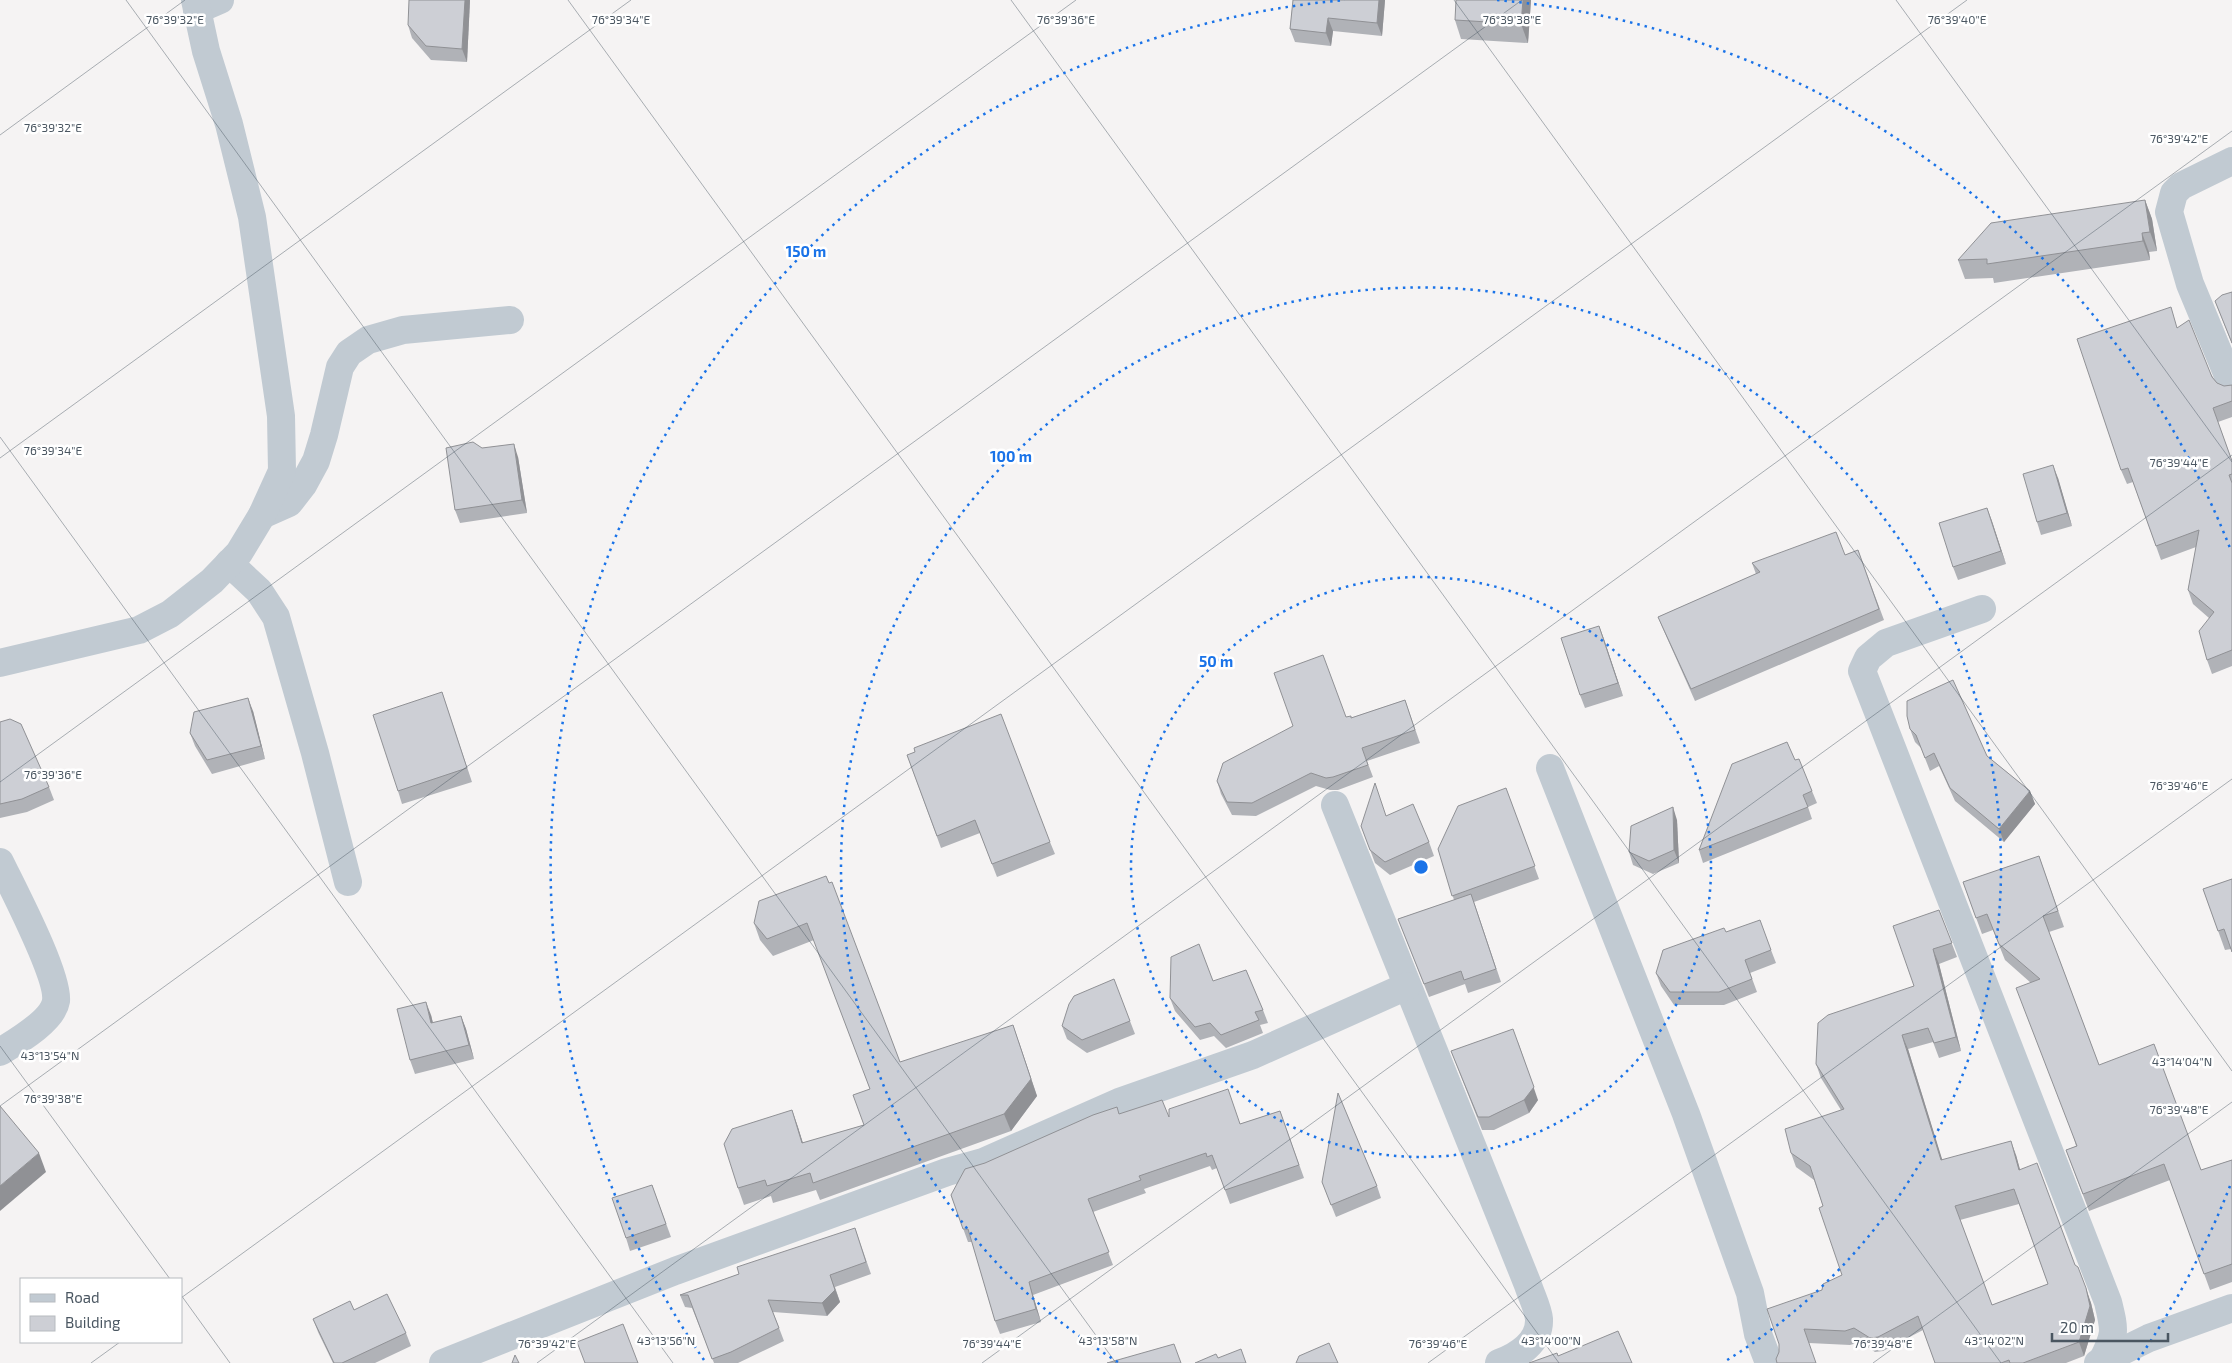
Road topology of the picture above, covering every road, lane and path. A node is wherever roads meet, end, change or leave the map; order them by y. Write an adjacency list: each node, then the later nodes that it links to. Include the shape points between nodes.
1 (204, 3): 5 (street, via 206,51 229,124 252,217 281,416 282,471)
2 (2232, 161): 4 (street, via 2181,186 2174,194 2169,212 2190,284)
3 (510, 320): 5 (street, via 403,330 368,340 349,354 340,367 316,461 289,503)
4 (2232, 385)
5 (262, 515): 6 (street, via 239,553)
6 (229, 563): 8 (street, via 212,581 170,614 139,630); 12 (street, via 259,591 276,617)
7 (1982, 609): 16 (street, via 1886,644 1868,658 1862,671 2108,1302 2115,1328 2112,1341)
8 (0, 663)
9 (1550, 768): 19 (street, via 1686,1114 1750,1293 1758,1334)
10 (1335, 805): 13 (street)
11 (0, 862): 14 (street, via 52,975 56,1001 47,1017)
12 (348, 882)
13 (1407, 986): 17 (street, via 1252,1055 1119,1102 983,1162 684,1268); 18 (street, via 1539,1319 1537,1332 1530,1344 1515,1357)
14 (0, 1052)
15 (2232, 1308): 16 (street, via 2149,1338)
16 (2100, 1362)
17 (443, 1363)
18 (1499, 1363)
19 (1769, 1363)

